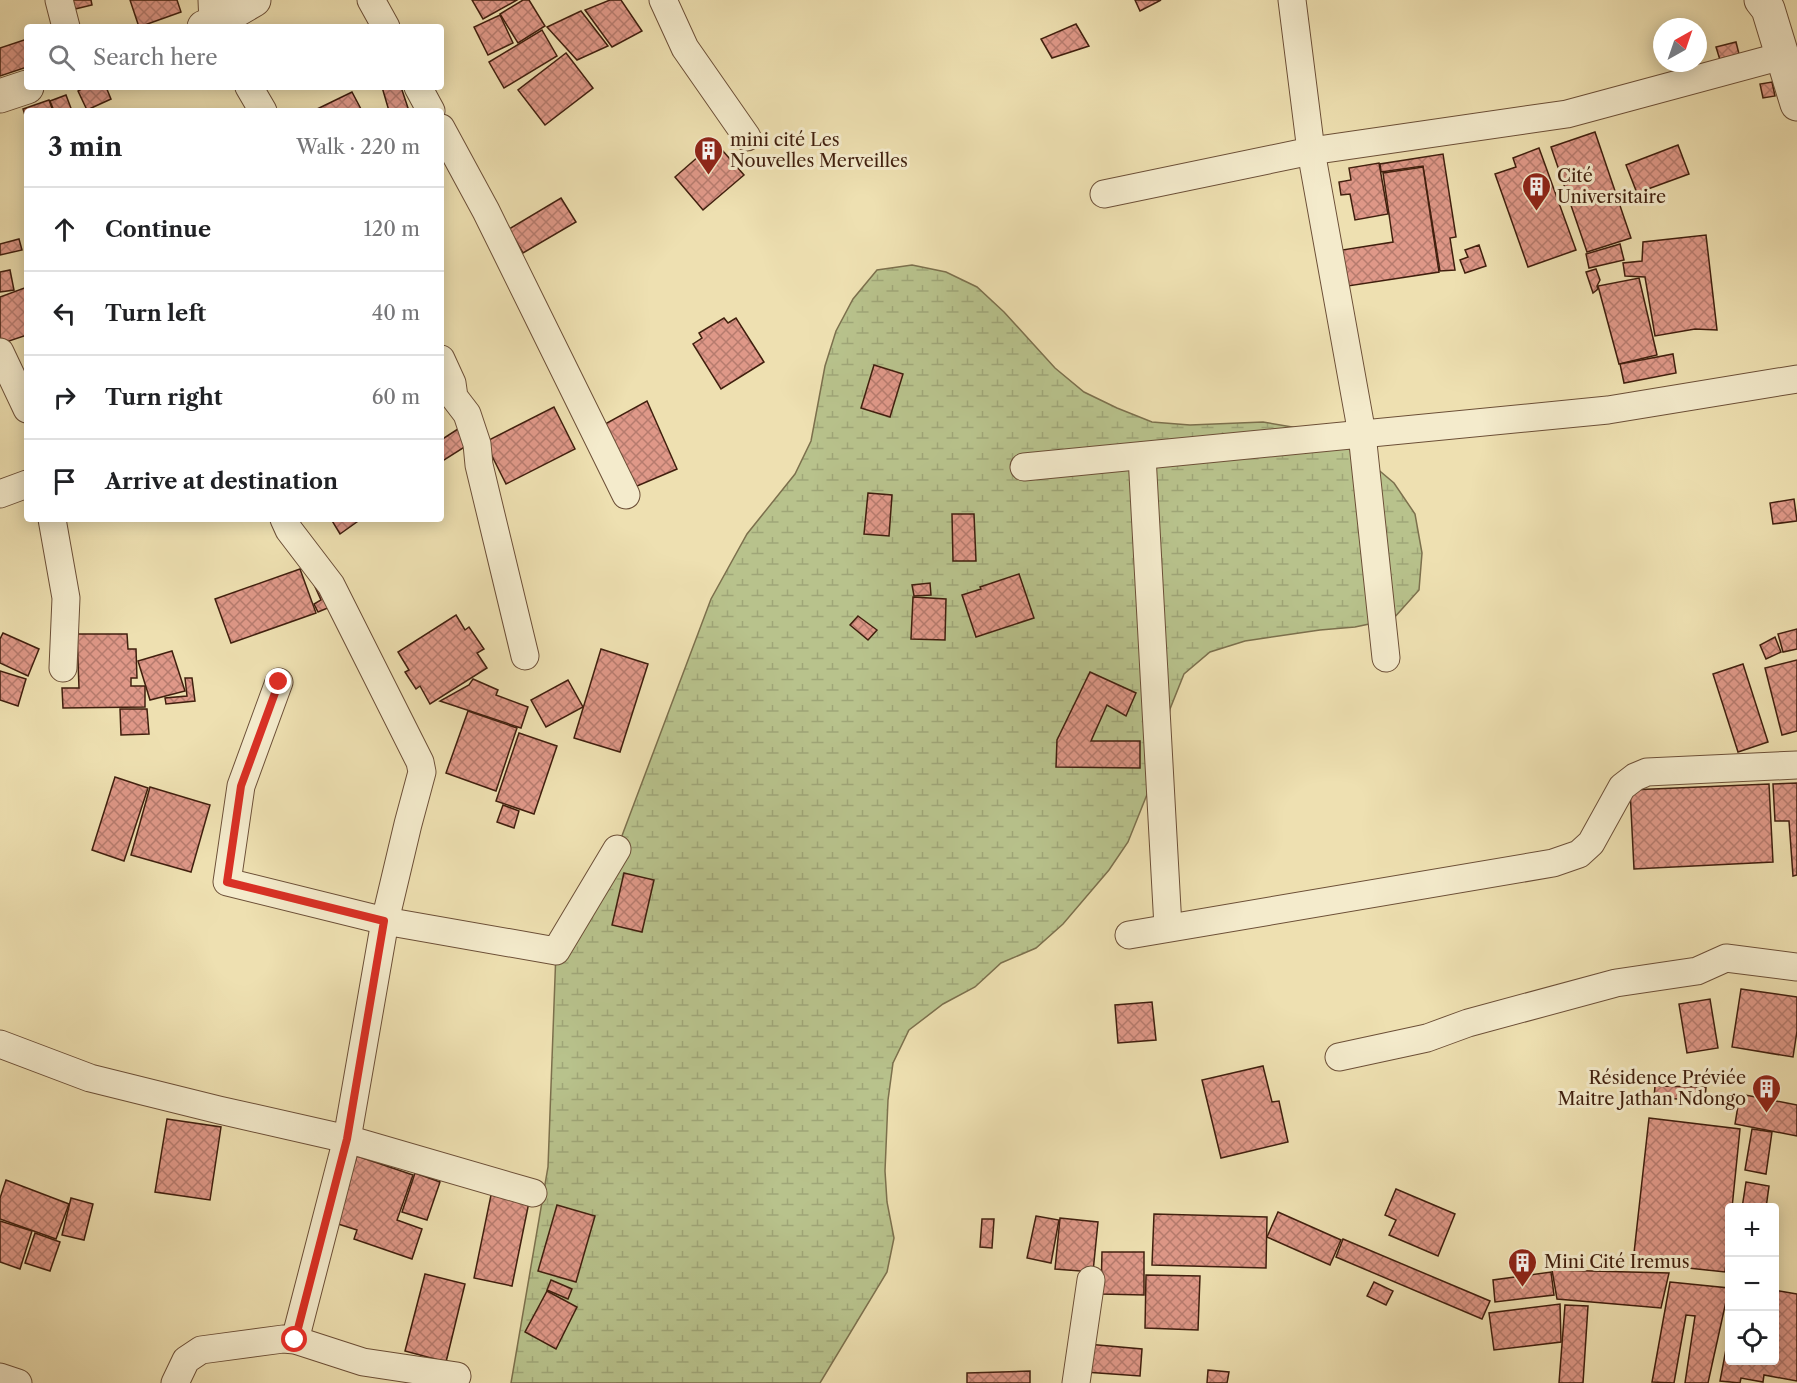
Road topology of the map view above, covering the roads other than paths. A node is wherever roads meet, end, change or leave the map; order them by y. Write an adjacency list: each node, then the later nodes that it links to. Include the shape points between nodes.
1 (59, 0): 8 (street)
2 (254, 0): 7 (street)
3 (371, 0): 9 (street)
4 (663, 0): 19 (street, via 685,48)
5 (1293, 0): 20 (street)
6 (1771, 3): 10 (street)
7 (211, 20)
8 (65, 24)
9 (384, 24)
10 (1782, 56): 15 (street); 20 (street, via 1567,114)
11 (24, 88): 14 (street)
12 (251, 90): 16 (street)
13 (420, 90): 17 (street)
14 (0, 96)
15 (1797, 104)
16 (261, 108)
17 (430, 108)
18 (444, 134): 31 (street)
19 (747, 137)
20 (1311, 151): 21 (street); 26 (street)
21 (1104, 194)
22 (0, 352): 25 (street)
23 (444, 366): 34 (street, via 477,444)
24 (1797, 379): 26 (street, via 1608,410)
25 (24, 403)
26 (1362, 434): 27 (street); 35 (street)
27 (1142, 456): 28 (street); 41 (street)
28 (1024, 467)
29 (24, 485): 30 (street)
30 (0, 494)
31 (626, 495)
32 (53, 522): 36 (street, via 66,598)
33 (285, 522): 40 (street, via 331,585 420,762 422,772)
34 (525, 656)
35 (1386, 658)
36 (63, 668)
37 (279, 682): 40 (street, via 241,786 227,882)
38 (1797, 765): 41 (street, via 1647,772 1622,787 1591,843 1579,854 1553,863)
39 (616, 849): 40 (street, via 556,951)
40 (384, 921): 46 (street)
41 (1168, 927): 42 (street)
42 (1129, 935)
43 (1797, 967): 45 (street, via 1726,958 1697,970 1616,983 1427,1038)
44 (0, 1044): 46 (street, via 90,1078)
45 (1339, 1057)
46 (347, 1139): 47 (street); 49 (street)
47 (533, 1193)
48 (1091, 1280): 54 (street)
49 (295, 1340): 50 (street, via 363,1362); 53 (street, via 201,1350 186,1360)
50 (457, 1376)
51 (0, 1377): 52 (street)
52 (18, 1383)
53 (175, 1383)
54 (1076, 1383)

